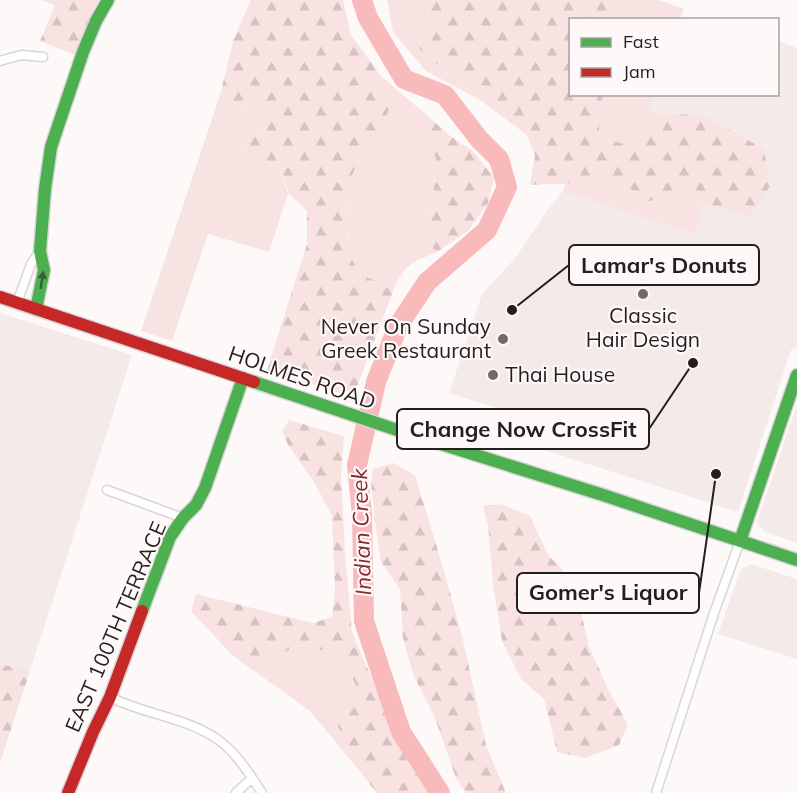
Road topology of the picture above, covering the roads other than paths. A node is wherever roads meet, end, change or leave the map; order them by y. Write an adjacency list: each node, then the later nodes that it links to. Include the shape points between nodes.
1 (108, 0): 4 (street, via 83,52 51,147)
2 (43, 57): 3 (street, via 21,55)
3 (0, 61)
4 (40, 251): 6 (street); 7 (street, one-way to 4, via 44,270)
5 (0, 297): 6 (street, HOLMES ROAD)
6 (17, 303): 7 (street, HOLMES ROAD)
7 (36, 309): 9 (street, HOLMES ROAD)
8 (797, 375): 12 (street)
9 (243, 378): 11 (street, EAST 100TH TERRACE, via 205,489); 12 (street, HOLMES ROAD)
10 (107, 490): 11 (street)
11 (183, 518): 14 (street, EAST 100TH TERRACE, via 170,537)
12 (740, 542): 13 (street, HOLMES ROAD); 19 (street)
13 (797, 560)
14 (110, 697): 15 (street, via 215,737 237,756); 16 (street, EAST 100TH TERRACE)
15 (252, 778): 17 (street); 18 (street)
16 (68, 793)
17 (236, 793)
18 (262, 793)
19 (656, 793)

